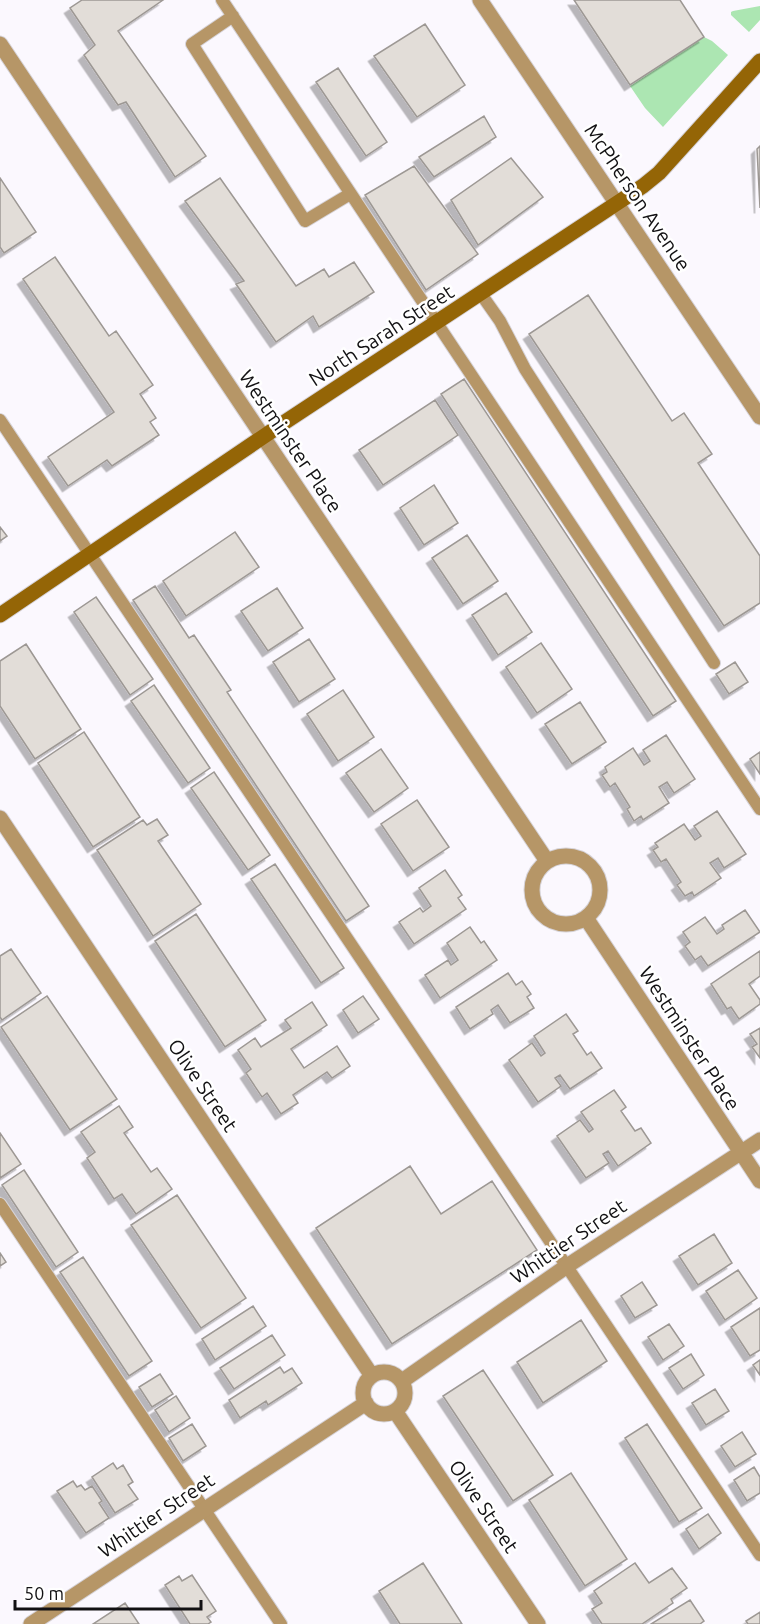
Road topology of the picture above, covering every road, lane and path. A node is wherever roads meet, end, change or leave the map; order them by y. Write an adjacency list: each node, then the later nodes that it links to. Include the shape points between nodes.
1 (222, 0): 3 (lane)
2 (480, 0): 7 (street, McPherson Avenue)
3 (233, 16): 6 (lane); 6 (lane, via 192,44 305,221)
4 (0, 44): 12 (street, Westminster Place)
5 (760, 61): 7 (street, North Sarah Street, via 659,173)
6 (350, 194): 9 (lane)
7 (617, 204): 8 (street, North Sarah Street); 10 (street, McPherson Avenue)
8 (481, 294): 9 (street, North Sarah Street); 15 (lane)
9 (437, 323): 12 (street, North Sarah Street); 16 (lane)
10 (760, 417)
11 (0, 420): 13 (lane)
12 (263, 438): 13 (street, North Sarah Street); 18 (street, Westminster Place)
13 (90, 554): 14 (street, North Sarah Street); 24 (lane)
14 (0, 615)
15 (714, 663)
16 (760, 809)
17 (0, 818): 25 (street, Olive Street)
18 (546, 861): 19 (street, via 573,856 592,867 598,878 599,899); 19 (street, via 539,867 532,885 536,907 553,921 564,924)
19 (586, 918): 21 (street, Westminster Place)
20 (760, 1140): 21 (street, Whittier Street)
21 (741, 1153): 22 (street, Westminster Place); 24 (street, Whittier Street)
22 (760, 1181)
23 (0, 1204): 29 (lane)
24 (567, 1266): 26 (street, Whittier Street); 30 (lane)
25 (372, 1376): 26 (street, via 389,1373); 27 (street, via 364,1388)
26 (402, 1382): 28 (street, via 404,1400)
27 (366, 1402): 28 (street, via 376,1412); 29 (street, Whittier Street)
28 (395, 1411): 33 (street, Olive Street)
29 (204, 1509): 31 (street, Whittier Street); 32 (lane)
30 (760, 1555)
31 (31, 1624)
32 (281, 1624)
33 (538, 1624)

